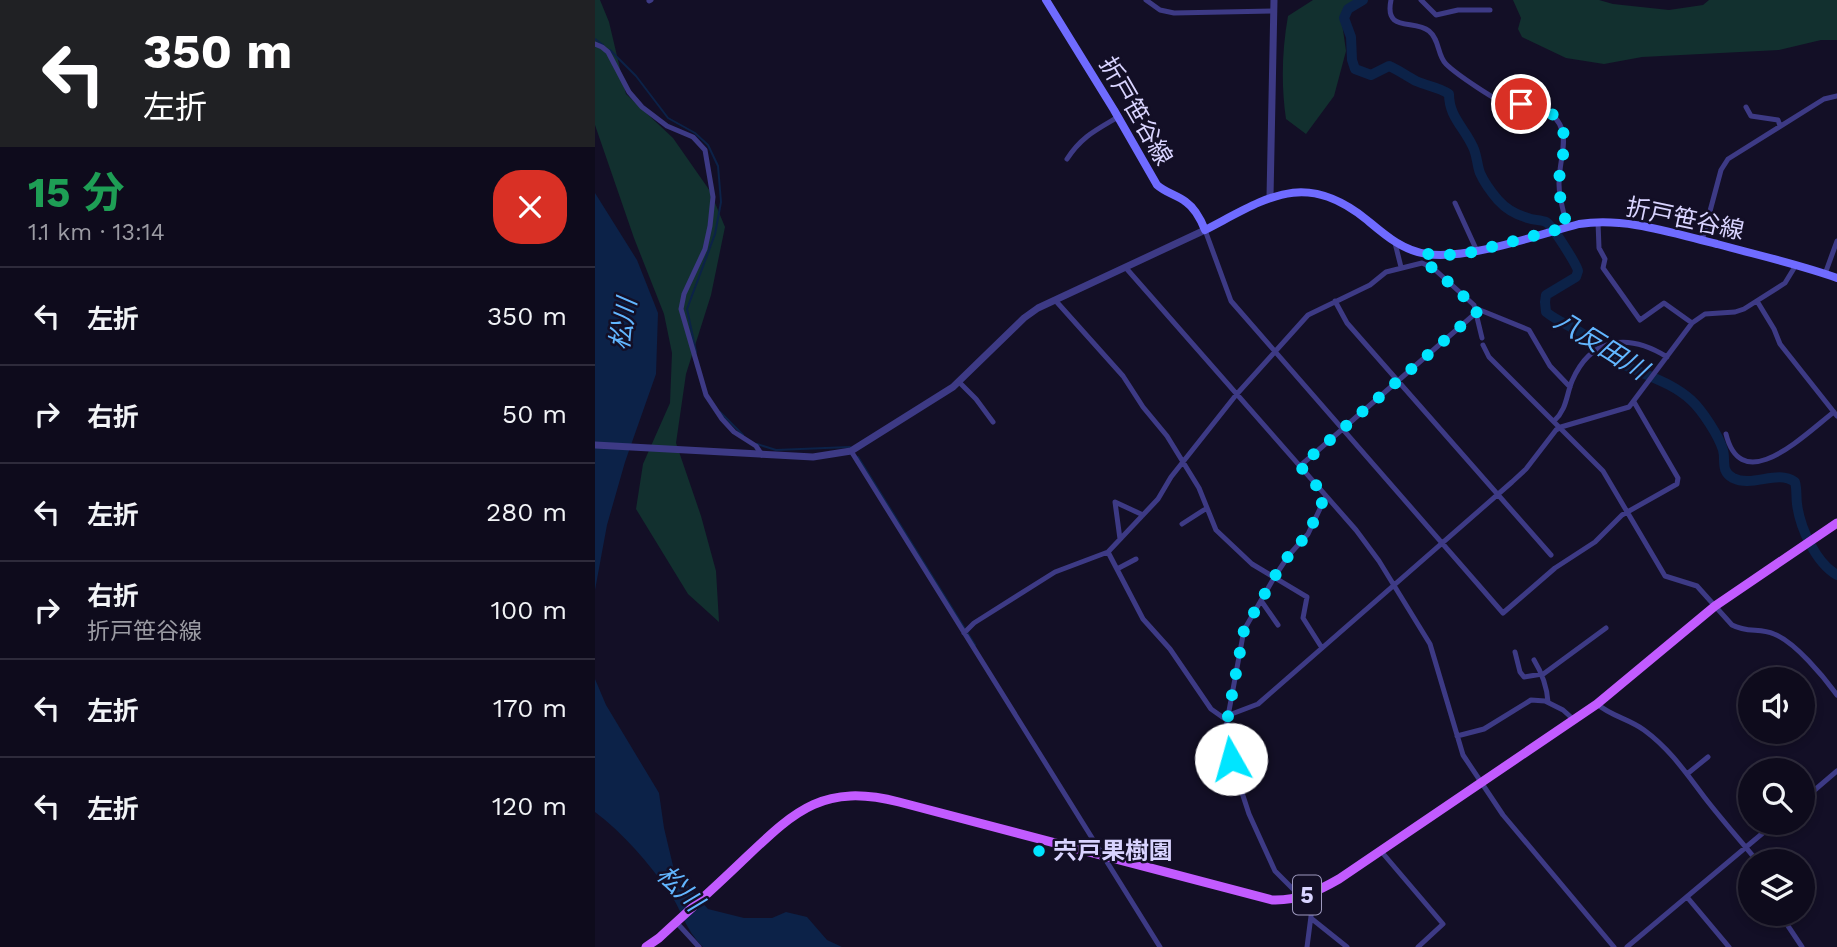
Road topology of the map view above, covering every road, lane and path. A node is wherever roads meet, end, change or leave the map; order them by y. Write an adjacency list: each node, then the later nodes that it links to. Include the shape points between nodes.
1 (1046, 0): 11 (main road, 折戸笹谷線)
2 (1146, 0): 7 (street, via 1174,13)
3 (1274, 0): 7 (street)
4 (1391, 0): 17 (street, via 1392,18 1427,29 1436,37 1446,64 1501,103 1541,106 1558,120 1564,132 1559,186)
5 (1421, 0): 6 (street, via 1436,15)
6 (1490, 10)
7 (1274, 11): 14 (street)
8 (595, 44): 50 (street, via 608,52 642,107 693,137 705,150 713,197 710,226 681,309 706,395 734,432)
9 (1837, 96): 12 (street)
10 (1746, 107): 12 (street, via 1751,116 1778,120)
11 (1118, 117): 13 (street, via 1083,138); 18 (main road, 折戸笹谷線, via 1157,185 1185,201)
12 (1780, 126): 19 (street, via 1725,163)
13 (1067, 159)
14 (1270, 197): 18 (main road, 折戸笹谷線); 21 (main road, 折戸笹谷線, via 1304,192 1331,197 1351,207)
15 (1455, 203): 22 (street)
16 (1598, 222): 17 (main road, 折戸笹谷線); 19 (main road, 折戸笹谷線, via 1633,224); 34 (street, via 1603,268 1640,320 1664,303)
17 (1567, 227): 22 (main road, 折戸笹谷線)
18 (1205, 230): 27 (street); 35 (street, via 1231,301)
19 (1702, 241): 25 (main road, 折戸笹谷線)
20 (1837, 241): 28 (street)
21 (1395, 243): 23 (main road, 折戸笹谷線); 26 (street)
22 (1477, 251): 23 (main road, 折戸笹谷線)
23 (1428, 254): 24 (street)
24 (1422, 263): 26 (street); 33 (street)
25 (1796, 265): 28 (main road, 折戸笹谷線); 32 (street, via 1785,283)
26 (1401, 267): 31 (street)
27 (1126, 268): 30 (street); 40 (street)
28 (1825, 274): 29 (main road, 折戸笹谷線)
29 (1837, 278)
30 (1055, 300): 38 (street, via 1024,318); 51 (street, via 1123,376)
31 (1335, 301): 35 (street, via 1308,316); 37 (street, via 1347,323)
32 (1756, 301): 34 (street, via 1735,312 1705,314); 42 (street, via 1780,344)
33 (1476, 310): 37 (street); 39 (street, via 1529,330 1550,366); 43 (street, via 1489,357)
34 (1692, 323): 36 (street)
35 (1275, 351): 40 (street); 46 (street)
36 (1667, 357): 39 (street, via 1631,342 1602,346 1582,364); 41 (street)
37 (1397, 381): 46 (street); 53 (street)
38 (959, 382): 44 (street); 49 (street)
39 (1570, 387): 43 (street, via 1565,406)
40 (1236, 395): 51 (street); 52 (street)
41 (1634, 402): 45 (street, via 1622,411); 56 (street, via 1678,481)
42 (1835, 414): 47 (street, via 1769,460 1738,458)
43 (1554, 421): 45 (street)
44 (993, 422)
45 (1561, 427): 53 (street); 56 (street, via 1603,471)
46 (1342, 428): 52 (street); 61 (street)
47 (1726, 433)
48 (595, 445): 50 (street)
49 (851, 451): 50 (street, via 813,457); 72 (street)
50 (762, 455)
51 (1184, 463): 55 (street); 57 (street)
52 (1300, 466): 54 (street)
53 (1497, 495): 61 (street); 63 (street)
54 (1325, 496): 66 (street, via 1308,534); 67 (street, via 1356,530)
55 (1207, 508): 59 (street); 66 (street, via 1216,530 1252,564)
56 (1626, 512): 61 (street, via 1595,542 1555,568 1503,612); 69 (street, via 1665,576 1697,586)
57 (1143, 515): 60 (street); 60 (street, via 1115,502)
58 (1837, 523): 69 (main road, 5)
59 (1182, 524)
60 (1120, 539): 62 (street)
61 (1443, 543): 67 (street)
62 (1108, 552): 65 (street); 72 (street, via 1055,572)
63 (1551, 555)
64 (1136, 559): 65 (street)
65 (1117, 569): 80 (street, via 1143,619 1212,709)
66 (1275, 576): 68 (street); 73 (street, via 1307,597 1303,618)
67 (1394, 585): 73 (street); 82 (street, via 1430,644)
68 (1262, 602): 70 (street); 80 (street, via 1243,635)
69 (1715, 606): 77 (street, via 1739,629 1768,632 1787,641); 79 (main road, 5)
70 (1278, 625)
71 (1606, 628): 76 (street)
72 (964, 633): 91 (street)
73 (1322, 648): 80 (street, via 1257,706)
74 (1515, 652): 76 (street, via 1524,677)
75 (1534, 660): 76 (street)
76 (1542, 675): 78 (street)
77 (1837, 695)
78 (1548, 702): 81 (street); 82 (street, via 1531,699 1484,729)
79 (1597, 704): 81 (main road, 5); 85 (street, via 1645,730)
80 (1228, 718): 93 (street, via 1227,741 1249,814 1275,871)
81 (1573, 719): 86 (main road, 5)
82 (1457, 737): 86 (street)
83 (1708, 757): 85 (street)
84 (1837, 771): 87 (street)
85 (1688, 774): 89 (street)
86 (1481, 782): 90 (main road, 5); 104 (street, via 1503,815)
87 (1815, 790)
88 (1760, 835): 89 (street)
89 (1746, 847): 94 (street)
90 (1380, 850): 92 (main road, 5); 103 (street, via 1443,924)
91 (1100, 854): 93 (main road, 5, via 1272,900); 96 (main road, 5, via 858,794 827,799 795,814); 100 (street)
92 (1314, 893): 93 (main road, 5); 95 (street)
93 (1302, 897)
94 (1687, 897): 105 (street); 106 (street)
95 (1312, 919): 101 (street); 102 (street)
96 (676, 922): 98 (main road, 5); 99 (street)
97 (1788, 926): 107 (street)
98 (646, 947)
99 (699, 947)
100 (1160, 947)
101 (1307, 947)
102 (1347, 947)
103 (1418, 947)
104 (1614, 947)
105 (1627, 947)
106 (1730, 947)
107 (1802, 947)

